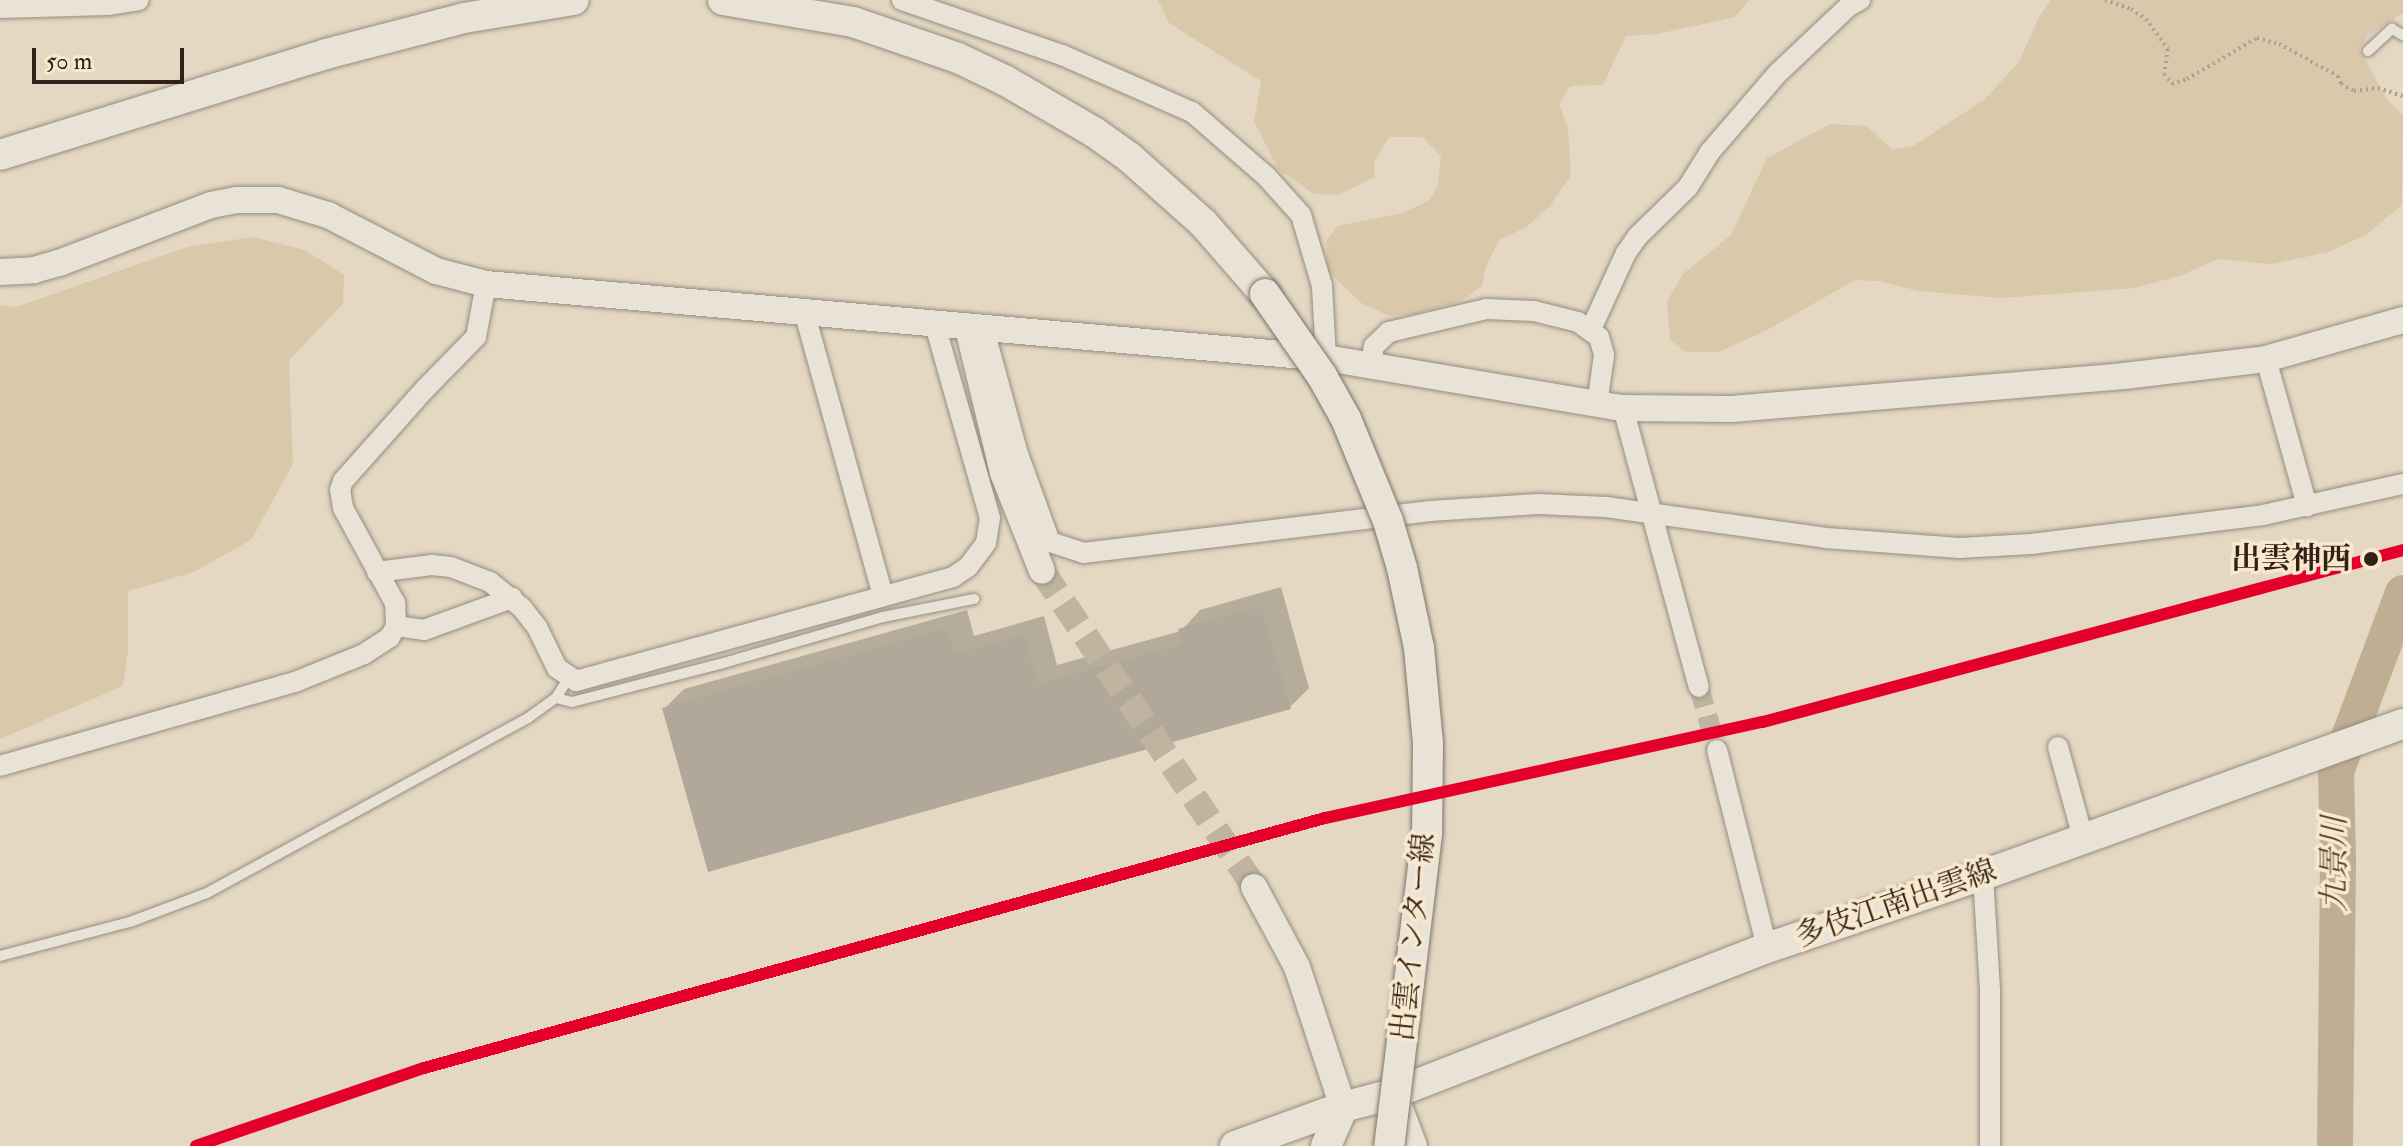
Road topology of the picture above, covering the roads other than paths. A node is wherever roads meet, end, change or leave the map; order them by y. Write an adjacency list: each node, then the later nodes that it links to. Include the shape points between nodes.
1 (139, 0): 6 (street)
2 (574, 0): 9 (main road, via 464,18 326,54)
3 (723, 0): 47 (main road, 出雲インター線, bridge, via 853,22 958,58 1094,132 1203,223 1265,294 1322,376 1346,419 1402,568 1419,648 1428,743 1427,834)
4 (902, 0): 17 (street, via 1062,55 1192,112 1266,176 1301,215 1322,286)
5 (1860, 0): 16 (street, via 1777,74 1709,153 1688,187 1638,236)
6 (0, 8)
7 (2403, 35): 8 (lane, via 2392,29)
8 (2368, 51)
9 (0, 155)
10 (0, 272): 11 (street, via 47,267 211,205 257,199 328,215 414,262)
11 (486, 284): 12 (street); 26 (street, via 476,337 343,481 343,508)
12 (804, 311): 14 (street); 27 (street)
13 (2403, 320): 18 (street)
14 (935, 325): 15 (street); 27 (street, via 991,527 986,543 962,573)
15 (976, 329): 17 (street); 24 (street, via 1050,542 1083,553 1430,511 1538,504); 25 (street, via 1003,473)
16 (1591, 329): 19 (street, via 1534,311 1460,313 1389,332 1374,346); 20 (street, via 1604,355)
17 (1326, 358): 19 (street)
18 (2266, 359): 21 (street, via 1732,409); 23 (street)
19 (1371, 364): 20 (street)
20 (1597, 405): 21 (street)
21 (1623, 408): 24 (street)
22 (2403, 484): 23 (street)
23 (2307, 506): 24 (street, via 2031,544 1960,548 1826,538)
24 (1652, 513): 32 (street)
25 (1042, 571)
26 (377, 572): 28 (street, via 415,565 451,567 490,582); 30 (street, via 395,603)
27 (883, 596): 31 (street, via 584,681)
28 (512, 598): 30 (street, via 424,630); 31 (street, via 537,627)
29 (974, 599): 33 (lane, via 883,617 572,702)
30 (396, 626): 37 (street, via 381,645 295,682)
31 (568, 679): 33 (lane)
32 (1699, 687)
33 (556, 698): 42 (lane, via 207,893 130,922)
34 (2403, 724): 38 (main road, 多伎江南出雲線)
35 (2058, 747): 38 (street)
36 (1717, 750): 41 (street)
37 (0, 766)
38 (2083, 838): 39 (main road, 多伎江南出雲線)
39 (1983, 875): 41 (main road, 多伎江南出雲線); 49 (street, via 1990,991)
40 (1254, 887): 44 (street, via 1297,967)
41 (1767, 948): 43 (main road, 多伎江南出雲線)
42 (0, 956)
43 (1392, 1094): 44 (main road, 多伎江南出雲線); 48 (main road)
44 (1343, 1107): 45 (main road, 多伎江南出雲線); 46 (main road)
45 (1255, 1143)
46 (1326, 1146)
47 (1389, 1146)
48 (1412, 1146)
49 (1990, 1146)

